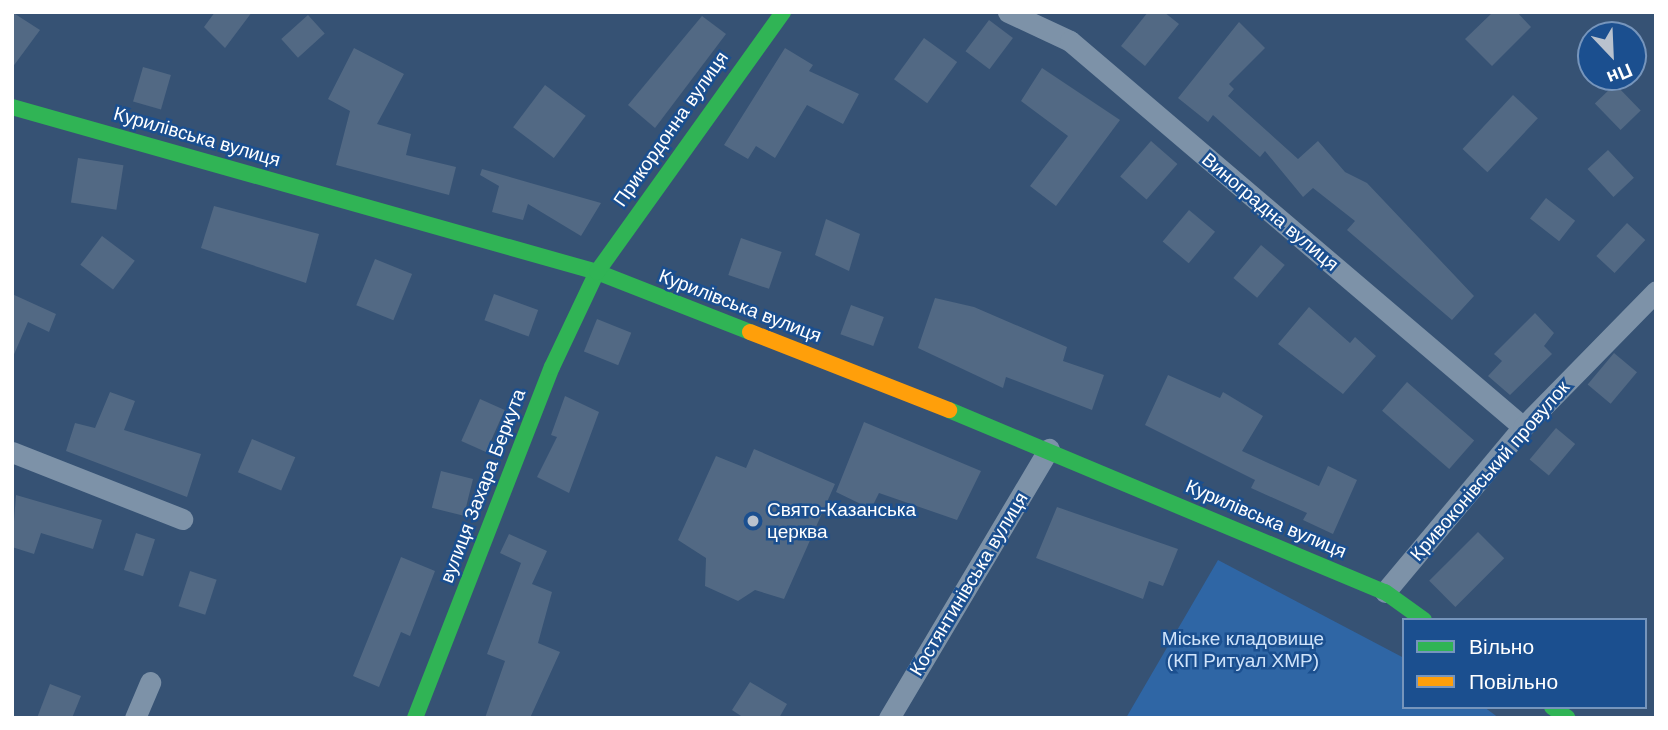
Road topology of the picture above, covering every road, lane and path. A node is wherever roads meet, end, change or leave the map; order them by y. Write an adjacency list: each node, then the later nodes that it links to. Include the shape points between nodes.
1 (783, 12): 4 (main road, Прикордонна вулиця)
2 (1008, 12): 6 (street, Виноградна вулиця, via 1070,41)
3 (12, 107): 4 (main road, Курилівська вулиця)
4 (597, 272): 7 (main road, Курилівська вулиця); 14 (main road, вулиця Захара Беркута, via 552,367)
5 (1656, 291): 6 (street, Кривоконівський провулок)
6 (1523, 427): 10 (street, Кривоконівський провулок)
7 (1049, 449): 10 (main road, Курилівська вулиця); 15 (street, Костянтинівська вулиця)
8 (12, 452): 9 (street)
9 (181, 519)
10 (1384, 592): 11 (main road, Курилівська вулиця)
11 (1421, 618)
12 (150, 682): 13 (street)
13 (135, 718)
14 (415, 718)
15 (888, 718)

